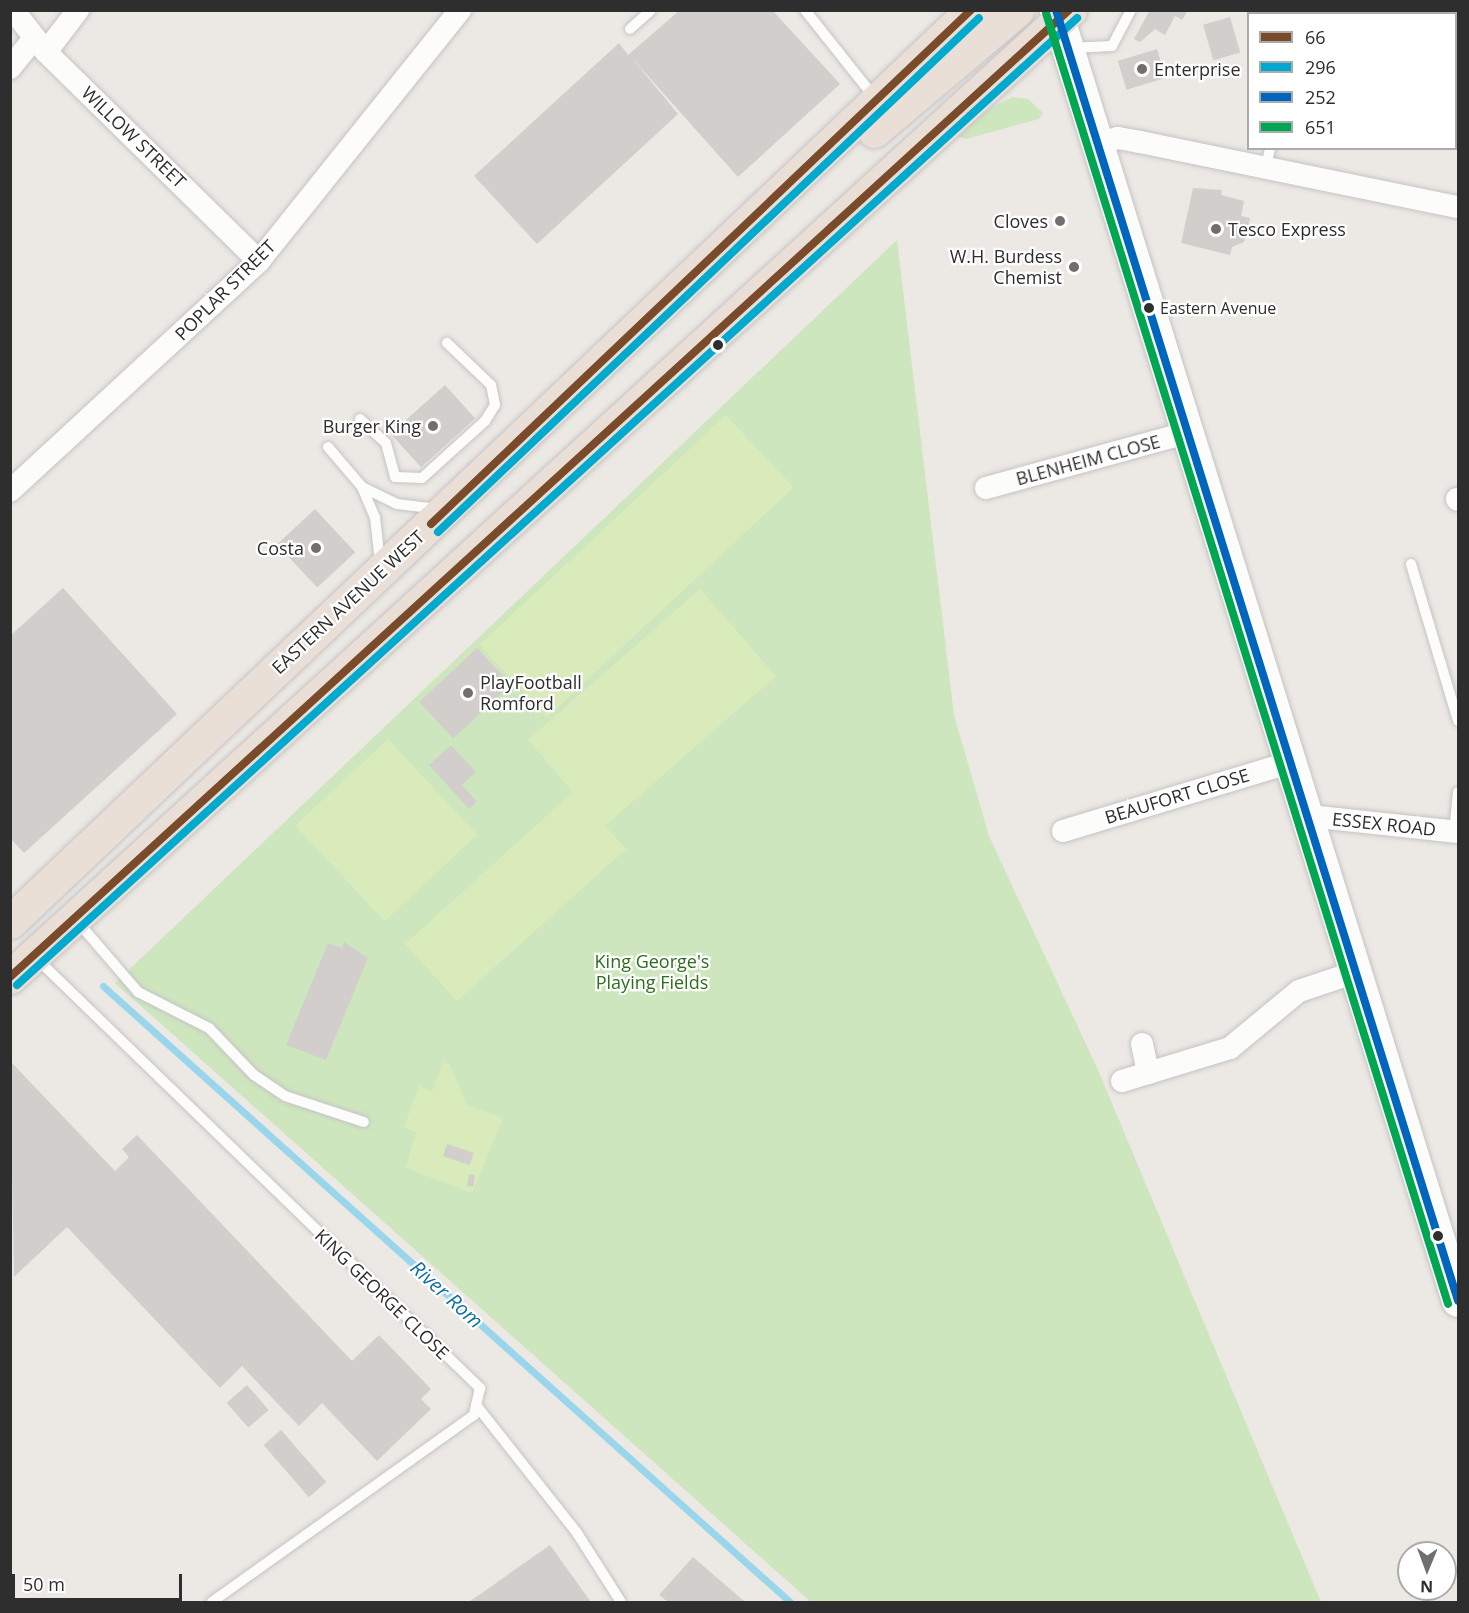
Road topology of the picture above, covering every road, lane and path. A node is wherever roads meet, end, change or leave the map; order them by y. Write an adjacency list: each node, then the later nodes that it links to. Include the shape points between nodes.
1 (13, 10): 11 (street, WILLOW STREET)
2 (78, 10): 11 (street)
3 (460, 10): 18 (street, POPLAR STREET)
4 (651, 10): 10 (lane)
5 (805, 10): 13 (lane)
6 (972, 10): 13 (highway, EASTERN AVENUE WEST)
7 (1017, 10): 16 (highway, via 856,147)
8 (1131, 10): 9 (lane, via 1112,46)
9 (1057, 20): 14 (street); 35 (highway)
10 (630, 29)
11 (40, 45): 12 (street); 18 (street, WILLOW STREET)
12 (10, 68)
13 (877, 101): 16 (highway, EASTERN AVENUE WEST)
14 (1097, 144): 15 (street, via 1118,138); 21 (street)
15 (1268, 157): 17 (street)
16 (815, 159): 26 (highway, EASTERN AVENUE WEST)
17 (1458, 207)
18 (259, 261): 25 (street, POPLAR STREET)
19 (447, 343): 20 (lane, via 491,385 495,405 485,421 422,478 394,477 386,443)
20 (360, 419)
21 (1190, 432): 24 (street, BLENHEIM CLOSE); 30 (street)
22 (328, 447): 23 (lane)
23 (362, 487): 26 (lane, via 397,504); 28 (lane, via 375,517)
24 (986, 488)
25 (10, 491)
26 (446, 509): 28 (highway, EASTERN AVENUE WEST)
27 (1411, 564): 29 (lane)
28 (380, 571): 36 (highway, EASTERN AVENUE WEST)
29 (1458, 721)
30 (1292, 762): 32 (street); 33 (street, BEAUFORT CLOSE)
31 (1458, 792): 34 (lane)
32 (1309, 816): 34 (street, ESSEX ROAD); 38 (street)
33 (1063, 831)
34 (1456, 832)
35 (75, 918): 37 (highway); 42 (lane, via 138,992 209,1028 254,1075 285,1096)
36 (10, 922)
37 (22, 967): 44 (lane, KING GEORGE CLOSE, via 480,1388)
38 (1356, 972): 40 (street, via 1299,991 1230,1048); 43 (street)
39 (1142, 1044): 40 (street)
40 (1148, 1073): 41 (street)
41 (1122, 1081)
42 (364, 1122)
43 (1458, 1301)
44 (476, 1405): 45 (lane, via 474,1415); 46 (lane, via 570,1524)
45 (212, 1602)
46 (621, 1602)

